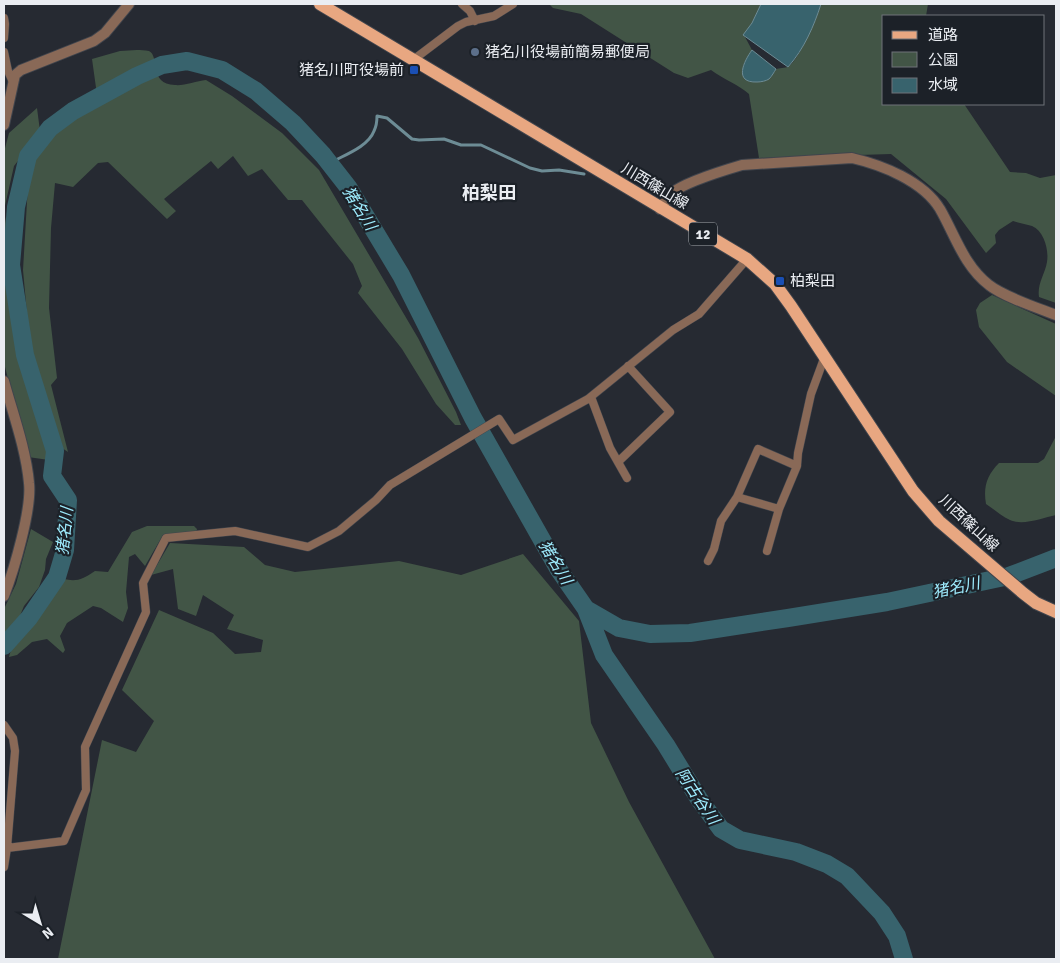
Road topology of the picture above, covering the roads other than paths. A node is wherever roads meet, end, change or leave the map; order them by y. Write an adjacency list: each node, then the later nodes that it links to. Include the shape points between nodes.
1 (130, 4): 10 (street, via 94,41 21,70)
2 (320, 4): 9 (main road, 川西篠山線 / 12)
3 (462, 4): 6 (street)
4 (513, 4): 6 (street, via 494,16)
5 (4, 18): 7 (street)
6 (475, 21): 9 (street, via 458,26)
7 (4, 38)
8 (4, 52): 10 (street)
9 (413, 60): 12 (main road, 川西篠山線 / 12)
10 (12, 80): 11 (street)
11 (4, 125)
12 (660, 209): 13 (main road, 川西篠山線 / 12); 14 (street, via 679,188 742,165 852,158 868,162 887,168 931,197 961,252 990,286)
13 (746, 259): 15 (main road, 川西篠山線 / 12, via 775,284); 16 (street, via 699,314)
14 (1056, 315)
15 (825, 356): 20 (street, via 811,394); 27 (main road, 川西篠山線 / 12, via 914,491 939,522 1023,593)
16 (628, 366): 18 (street); 19 (street, via 670,412)
17 (4, 381): 26 (street, via 30,485 20,545)
18 (591, 397): 19 (street); 29 (street, via 513,440 499,419 390,485 339,531 308,547 235,531 166,538 142,582 146,612 86,747 86,790 64,841)
19 (618, 462): 21 (street)
20 (797, 466): 22 (street, via 758,449); 23 (street)
21 (627, 478)
22 (737, 497): 23 (street); 25 (street, via 721,521)
23 (779, 509): 24 (street)
24 (766, 551)
25 (708, 561)
26 (4, 596)
27 (1056, 612)
28 (4, 725): 29 (street, via 13,738 15,751)
29 (7, 848): 30 (street)
30 (4, 867)

